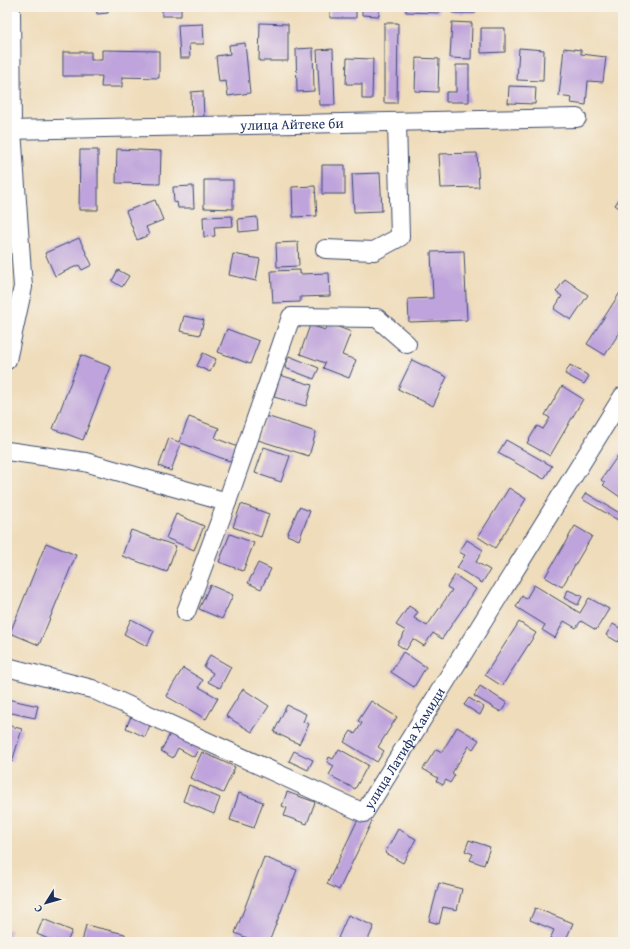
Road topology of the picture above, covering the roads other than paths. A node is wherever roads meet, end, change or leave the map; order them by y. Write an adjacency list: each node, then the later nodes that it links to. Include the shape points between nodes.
1 (11, 7): 4 (street)
2 (577, 118): 3 (street, улица Айтеке би)
3 (397, 122): 4 (street, улица Айтеке би); 5 (street, via 400,237 374,251)
4 (10, 130): 7 (street, via 23,287)
5 (325, 249)
6 (407, 344): 10 (street, via 377,318 291,317)
7 (7, 360)
8 (623, 396): 12 (street, улица Латифа Хамиди, via 364,812 92,690)
9 (7, 451): 10 (street, via 85,462)
10 (227, 502): 11 (street)
11 (186, 612)
12 (7, 668)

